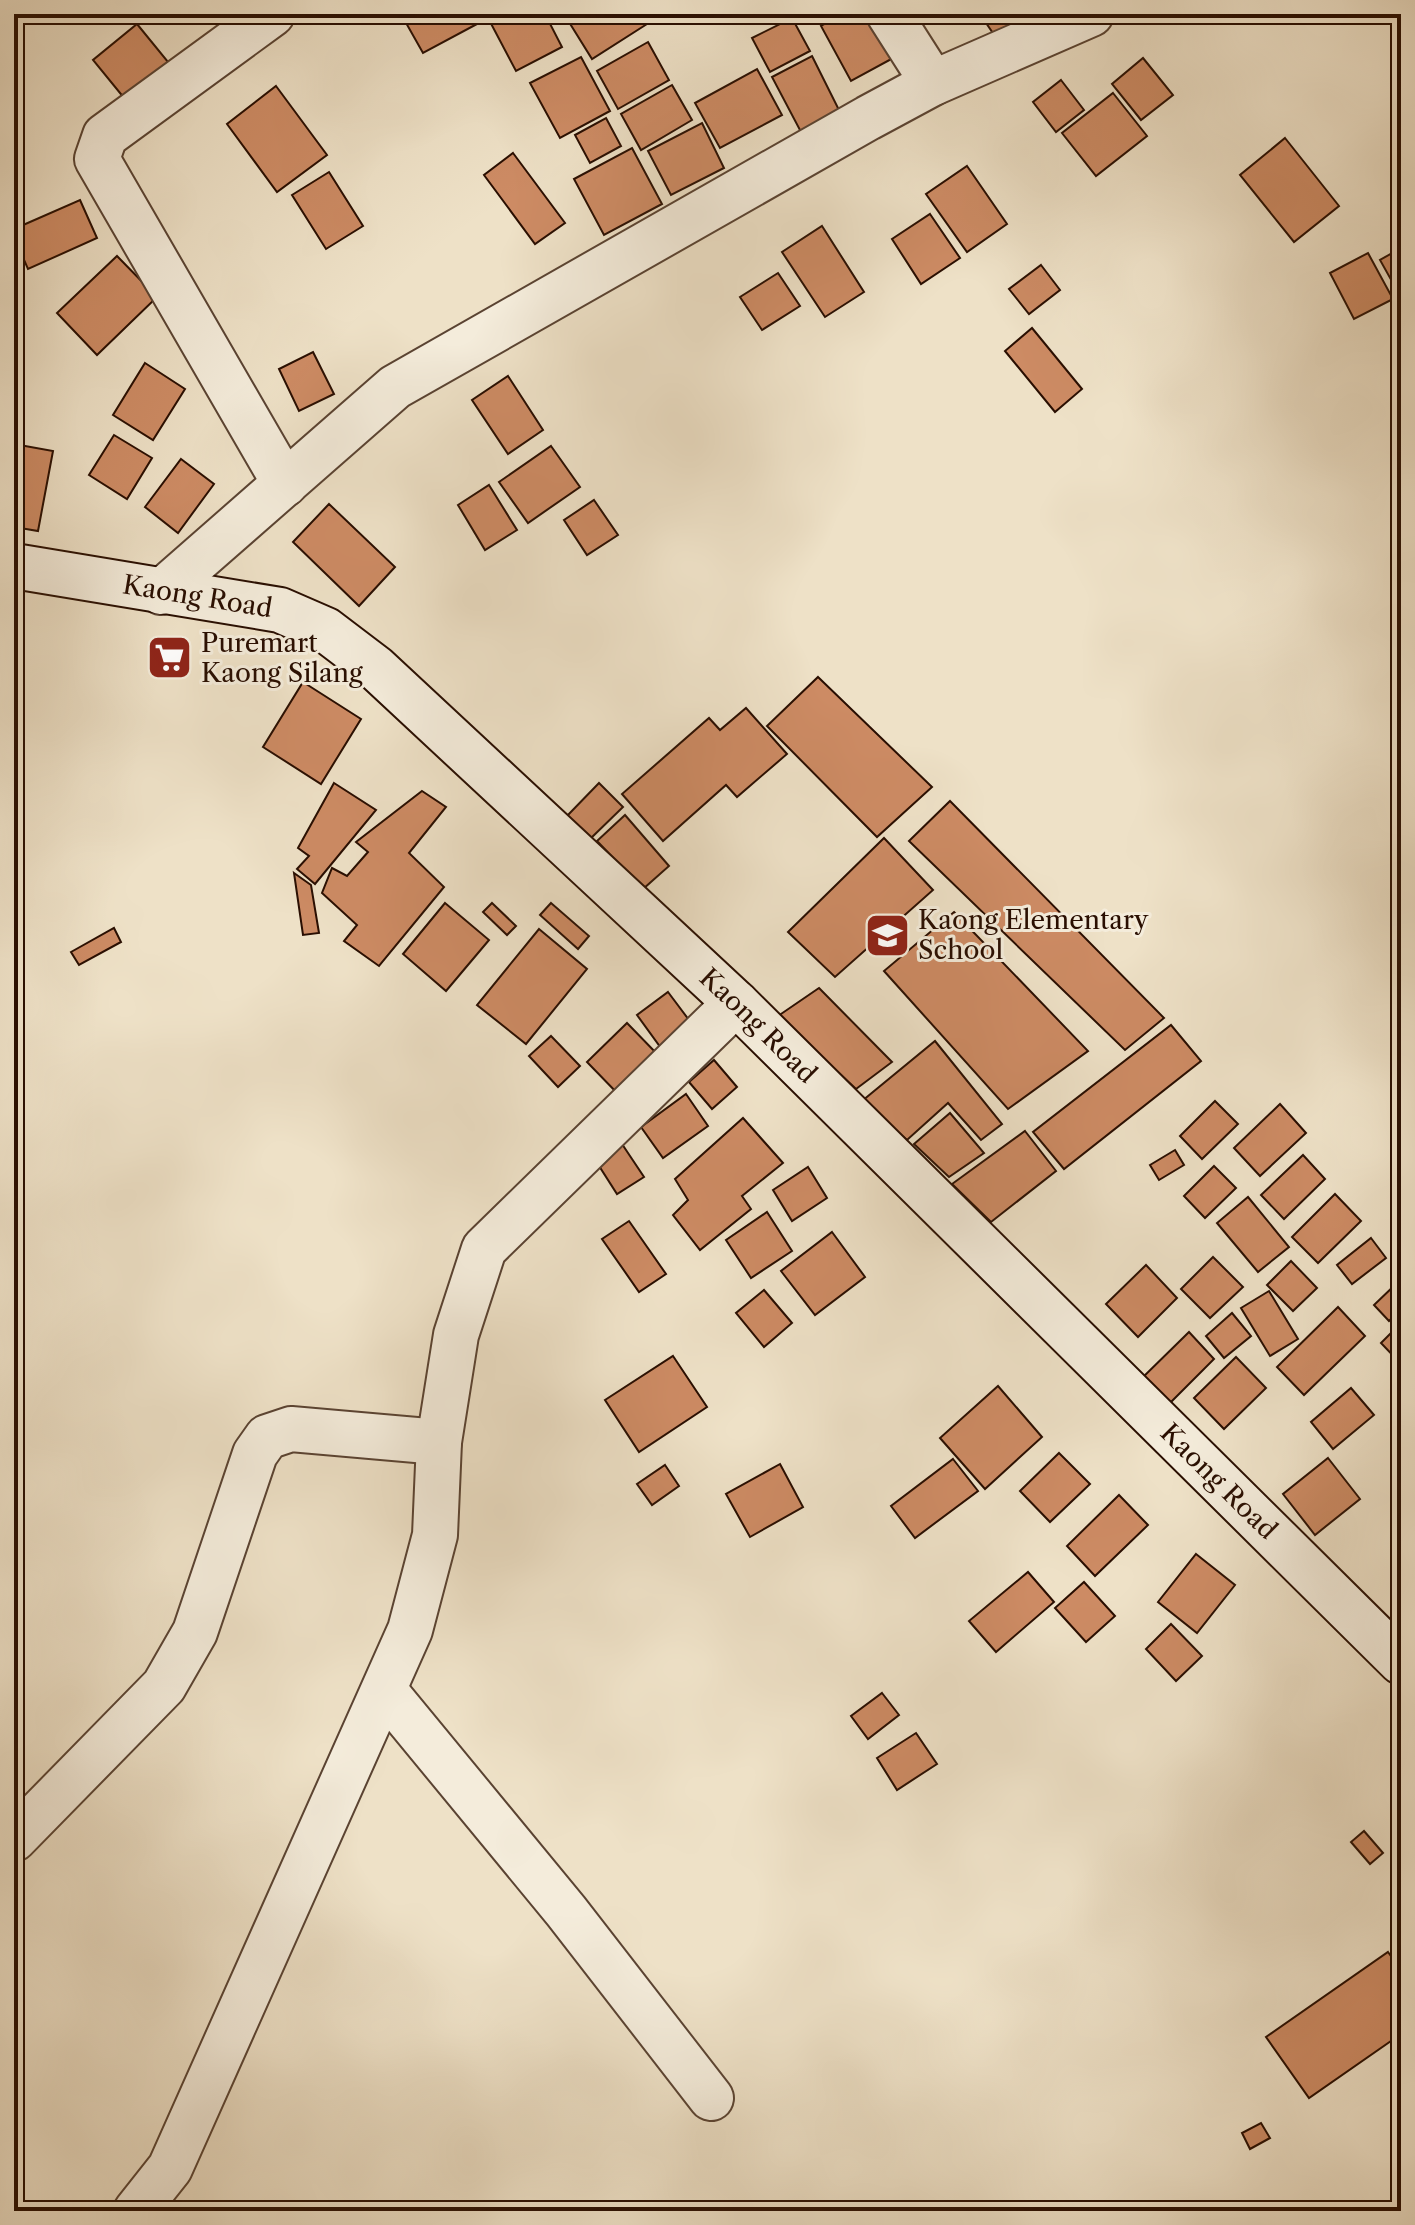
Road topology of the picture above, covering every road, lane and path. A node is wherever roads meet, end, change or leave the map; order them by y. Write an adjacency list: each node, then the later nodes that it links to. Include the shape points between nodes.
1 (272, 14): 5 (street, via 105,136 97,159)
2 (889, 14): 4 (street)
3 (1091, 14): 4 (street)
4 (933, 83): 5 (street, via 395,387)
5 (285, 484): 7 (street)
6 (14, 566): 7 (street, Kaong Road)
7 (161, 592): 8 (street, Kaong Road, via 280,610 326,630 376,668)
8 (736, 1003): 9 (street, via 484,1249 456,1335); 10 (street, Kaong Road)
9 (439, 1442): 11 (street, via 435,1535 410,1630); 12 (street, via 291,1429 267,1437 255,1454 195,1632 164,1686)
10 (1401, 1662)
11 (384, 1690): 13 (street); 14 (street, via 170,2168)
12 (14, 1839)
13 (711, 2098)
14 (136, 2211)

